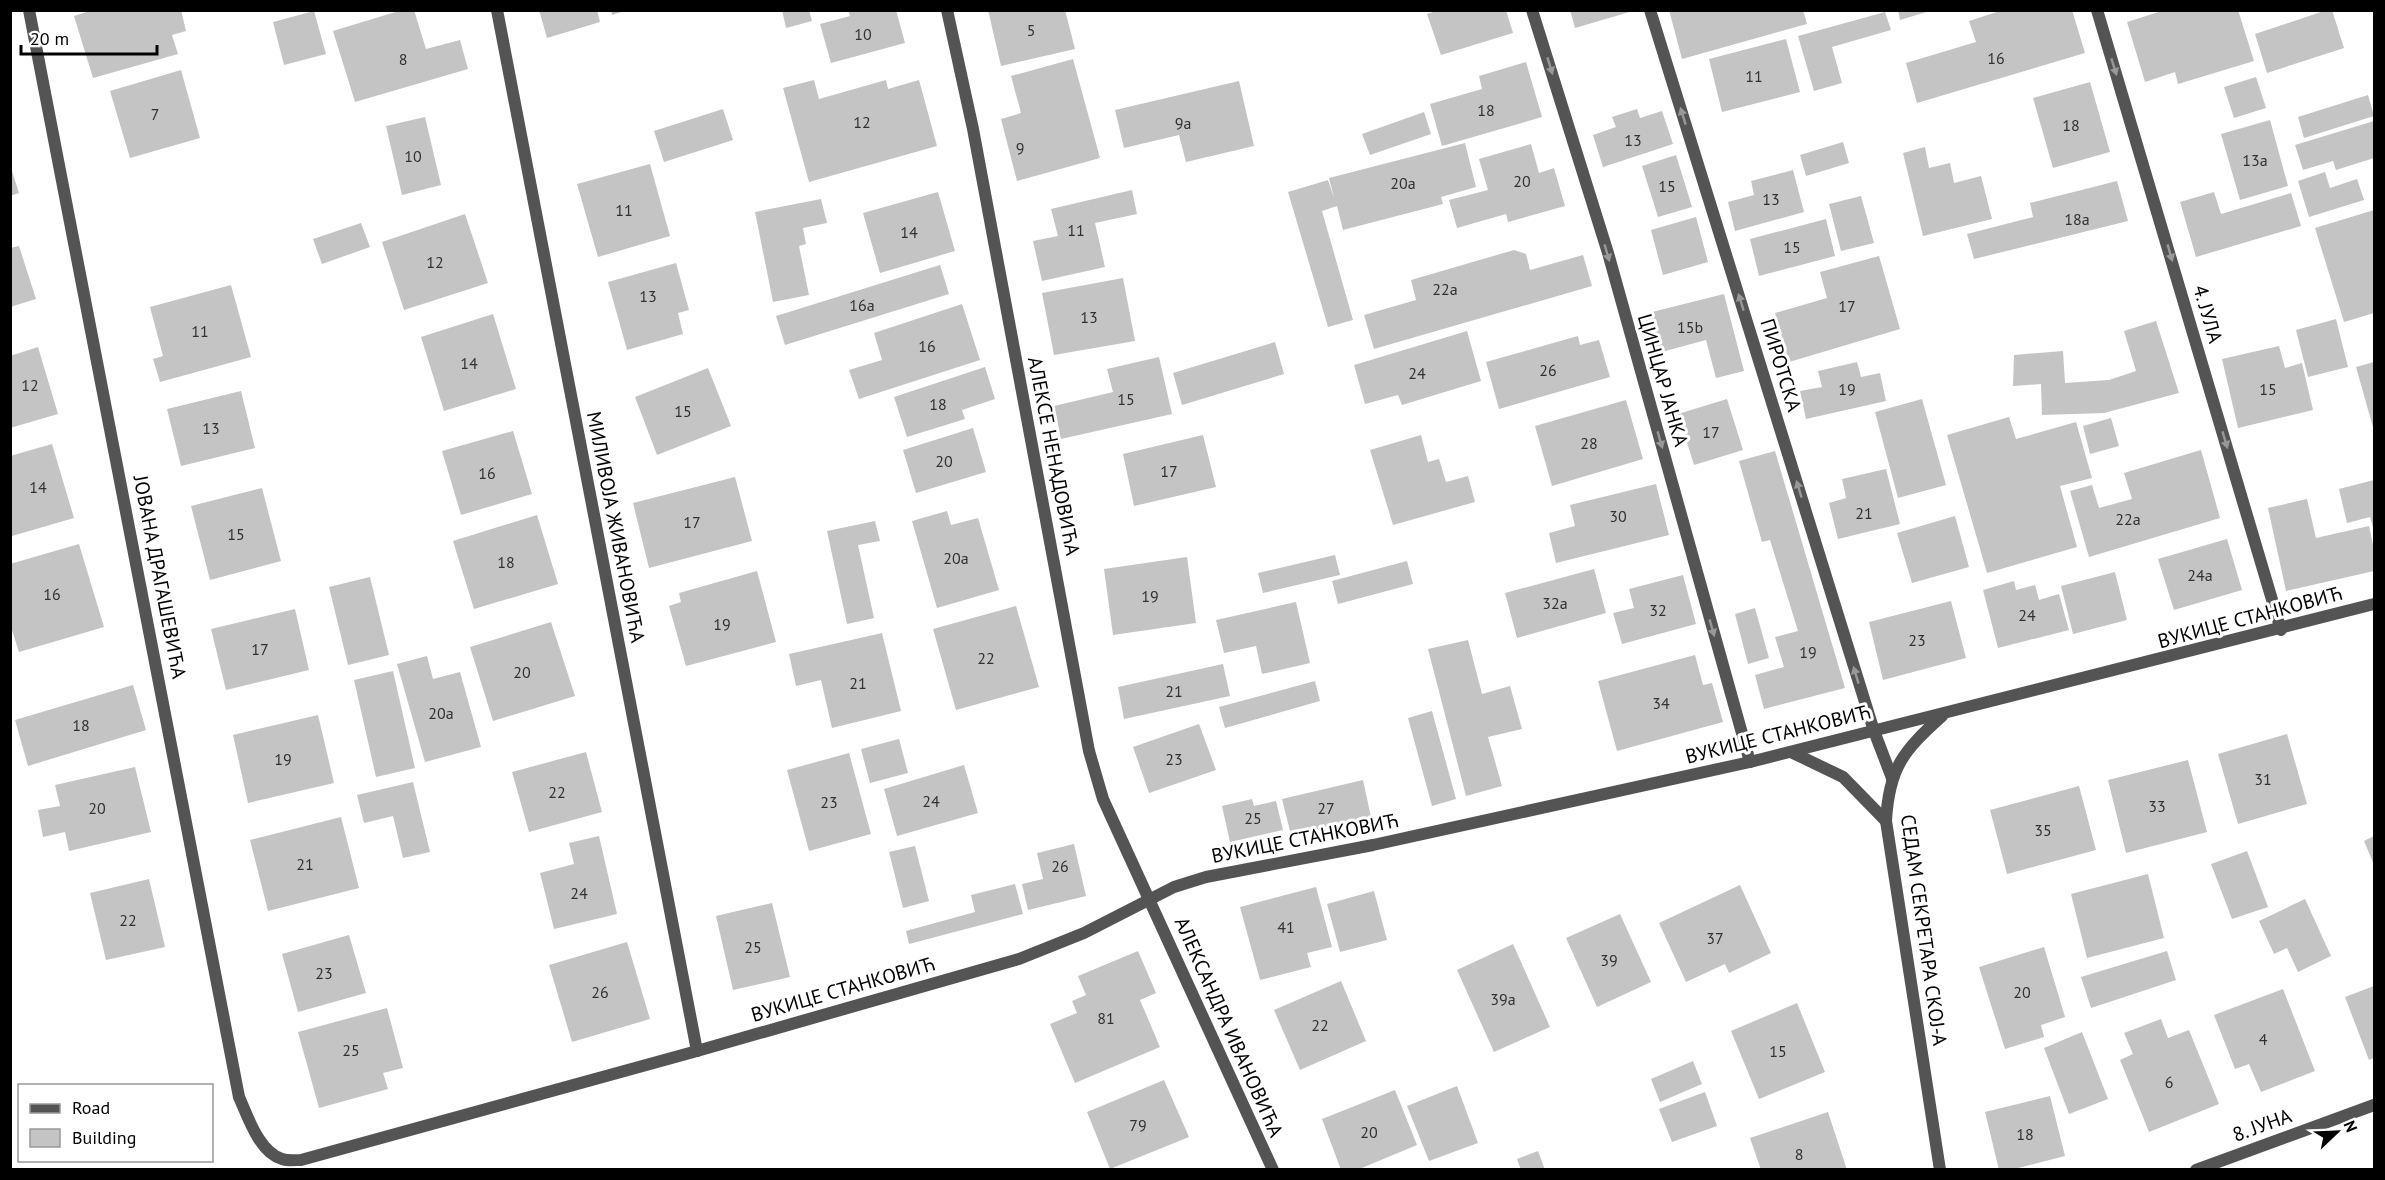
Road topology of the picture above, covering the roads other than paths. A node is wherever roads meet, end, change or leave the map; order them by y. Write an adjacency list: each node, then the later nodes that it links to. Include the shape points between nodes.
1 (29, 10): 18 (street, ЈОВАНА ДРАГАШЕВИЋА, via 239,1097)
2 (497, 10): 16 (street, МИЛИВОЈА ЖИВАНОВИЋА)
3 (947, 10): 15 (street, АЛЕКСЕ НЕНАДОВИЋА, via 1089,751 1103,799)
4 (1532, 10): 12 (street, ЦИНЦАР ЈАНКА, one-way to 12, via 1608,253)
5 (1650, 10): 10 (street, ПИРОТСКА, one-way to 5)
6 (2097, 10): 8 (street, 4. ЈУЛА, one-way to 8)
7 (2374, 604): 8 (street, ВУКИЦЕ СТАНКОВИЋ)
8 (2281, 630): 9 (street, ВУКИЦЕ СТАНКОВИЋ)
9 (1943, 715): 10 (street, ВУКИЦЕ СТАНКОВИЋ); 13 (street, СЕДАМ СЕКРЕТАРА СКОЈ-А, via 1918,738)
10 (1874, 731): 11 (street, ВУКИЦЕ СТАНКОВИЋ); 13 (street, ПИРОТСКА)
11 (1791, 752): 12 (street, ВУКИЦЕ СТАНКОВИЋ); 14 (street, via 1843,777)
12 (1750, 762): 15 (street, ВУКИЦЕ СТАНКОВИЋ, via 1384,843 1206,877)
13 (1892, 778): 14 (street, СЕДАМ СЕКРЕТАРА СКОЈ-А)
14 (1886, 821): 20 (street, СЕДАМ СЕКРЕТАРА СКОЈ-А)
15 (1150, 900): 16 (street, ВУКИЦЕ СТАНКОВИЋ, via 1084,933 1018,959); 19 (street, АЛЕКСАНДРА ИВАНОВИЋА)
16 (698, 1052): 18 (street, ВУКИЦЕ СТАНКОВИЋ, via 301,1160 281,1159)
17 (2374, 1105): 21 (street, 8. ЈУНА)
18 (264, 1145)
19 (1273, 1170)
20 (1940, 1170)
21 (2196, 1170)

